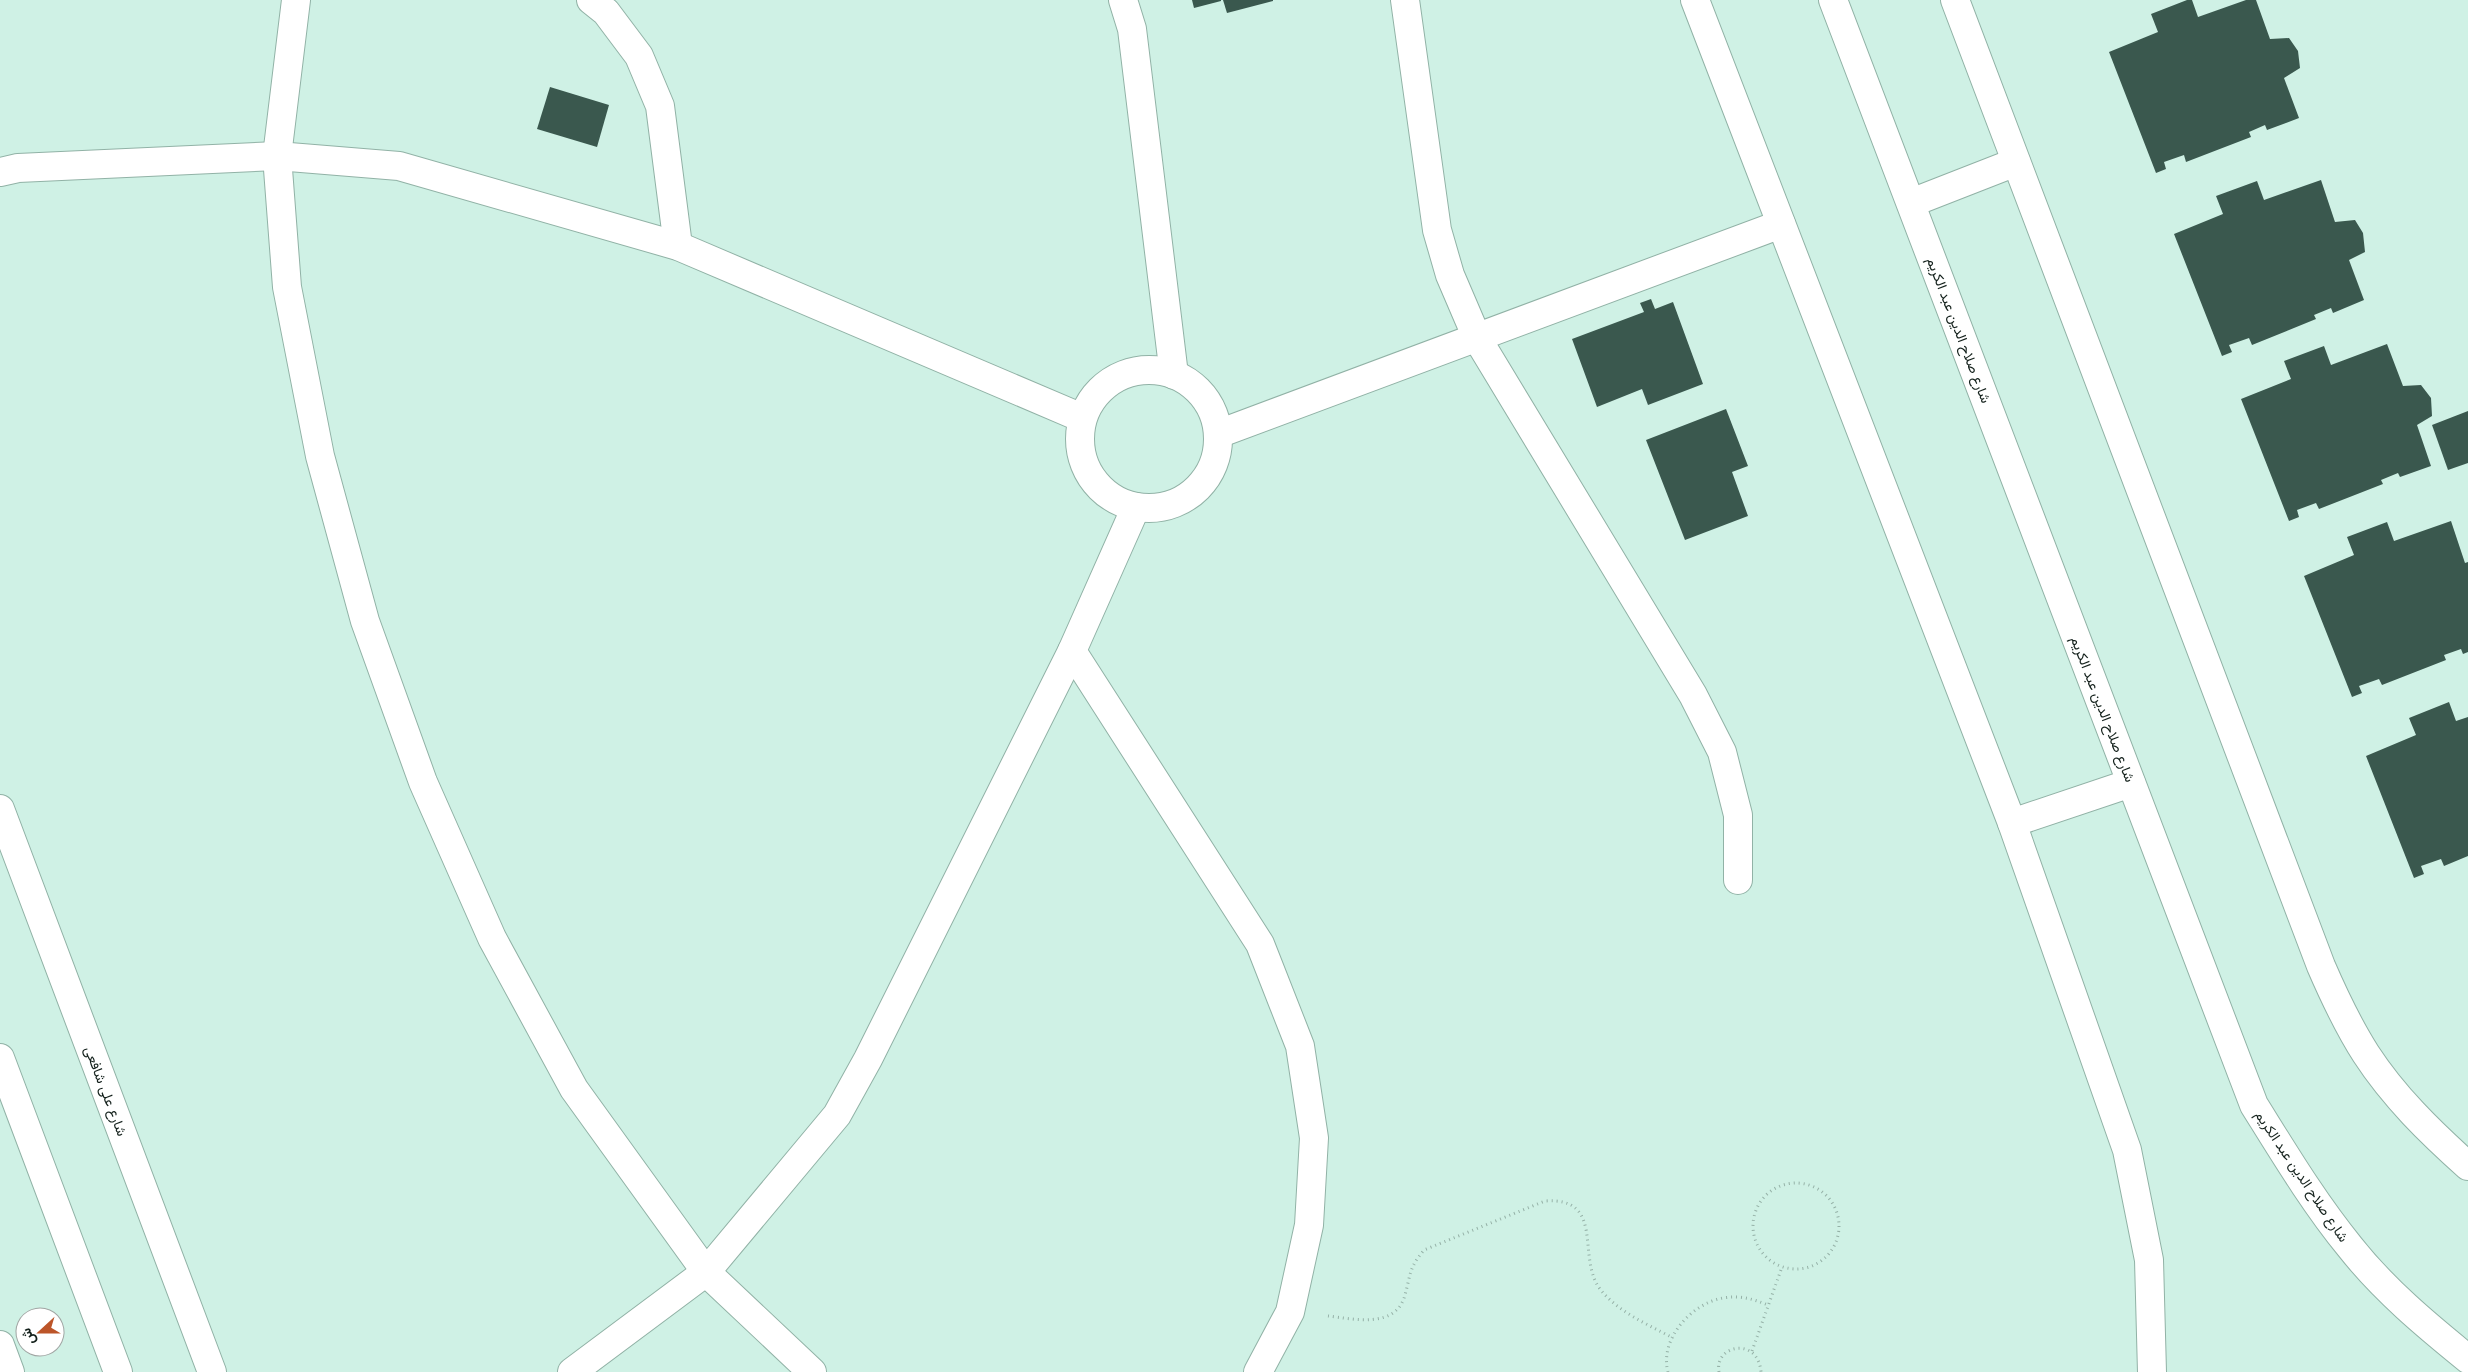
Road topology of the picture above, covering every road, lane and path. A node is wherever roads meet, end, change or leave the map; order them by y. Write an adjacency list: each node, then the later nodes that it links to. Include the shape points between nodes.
1 (296, 0): 8 (street)
2 (590, 0): 13 (street, via 606,12 639,56 660,106)
3 (1123, 0): 15 (street, via 1132,30)
4 (1405, 0): 14 (street, via 1437,230 1450,275)
5 (1694, 0): 12 (street)
6 (1833, 0): 11 (street, شارع صلاح الدين عبد الكريم)
7 (1955, 0): 9 (street)
8 (277, 156): 10 (street, via 18,168); 13 (street, via 399,166); 27 (street, via 287,287 320,456 365,621 423,782 492,938 574,1089)
9 (2016, 162): 11 (street); 25 (street, via 2320,966 2366,1054 2422,1124)
10 (0, 172)
11 (1911, 203): 20 (street, شارع صلاح الدين عبد الكريم)
12 (1781, 224): 14 (street); 22 (street)
13 (678, 246): 16 (street)
14 (1477, 338): 17 (street); 23 (street, via 1693,695 1722,752 1738,815)
15 (1174, 375): 16 (street, via 1152,369 1130,372 1109,381 1093,397); 17 (street, via 1192,384 1205,398 1214,415)
16 (1082, 418): 18 (street, via 1080,446 1089,474 1109,496)
17 (1218, 434): 18 (street, via 1216,455 1209,475 1195,491 1178,503 1157,508)
18 (1136, 507): 19 (street)
19 (1072, 651): 27 (street, via 873,1050 837,1115); 29 (street, via 1260,944 1300,1046 1314,1138 1309,1225)
20 (2131, 783): 22 (street); 33 (street, شارع صلاح الدين عبد الكريم, via 2254,1105 2350,1247 2412,1314)
21 (0, 810): 36 (street, شارع على شافعى)
22 (2012, 823): 43 (street, via 2127,1150 2149,1260)
23 (1738, 880)
24 (0, 1058): 35 (street)
25 (2468, 1166)
26 (1782, 1267): 26 (path, via 1799,1269 1816,1264 1829,1254 1837,1240 1839,1223 1834,1206 1824,1193 1809,1184 1792,1182 1776,1187 1763,1197 1755,1212 1753,1229 1757,1246); 28 (path)
27 (706, 1272): 37 (street); 38 (street)
28 (1768, 1305): 30 (path, via 1745,1296 1722,1298 1701,1306 1685,1319); 32 (path)
29 (1290, 1312): 30 (path, via 1369,1321 1384,1318 1401,1304 1412,1264 1424,1250 1545,1201 1559,1200 1573,1205 1582,1215 1587,1228 1589,1265 1599,1288 1616,1306); 39 (street)
30 (1672, 1338): 40 (path)
31 (0, 1345): 34 (street)
32 (1752, 1351): 41 (path, via 1741,1347 1730,1350 1722,1357); 42 (path, via 1759,1360)
33 (2468, 1359)
34 (10, 1372)
35 (118, 1372)
36 (212, 1372)
37 (572, 1372)
38 (812, 1372)
39 (1258, 1372)
40 (1668, 1372)
41 (1719, 1372)
42 (1761, 1372)
43 (2152, 1372)

